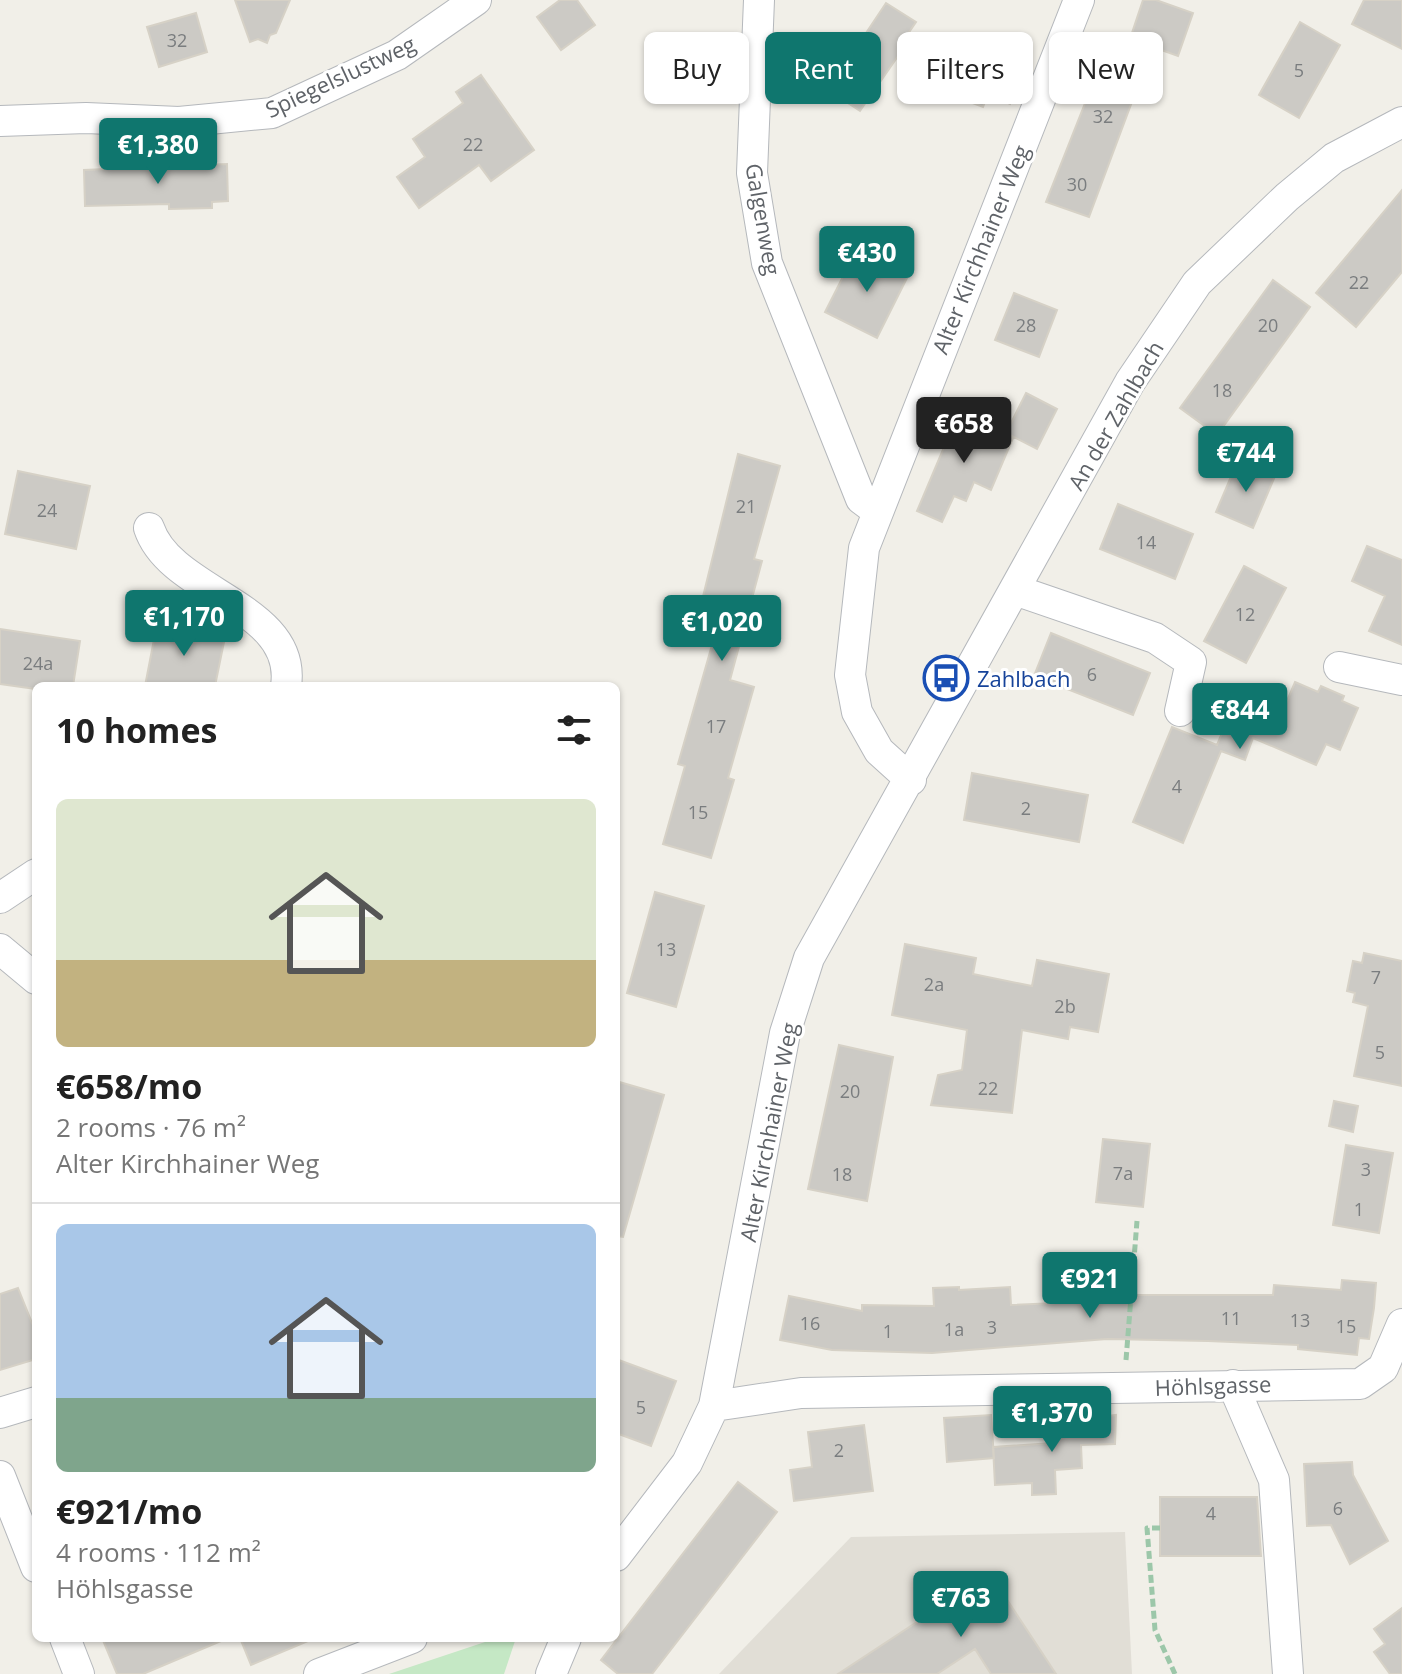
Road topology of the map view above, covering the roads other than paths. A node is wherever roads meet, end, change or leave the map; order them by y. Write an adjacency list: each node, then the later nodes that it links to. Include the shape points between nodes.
1 (759, 0): 6 (street, Galgenweg, via 752,173 767,263 861,499)
2 (1079, 0): 6 (street, Alter Kirchhainer Weg)
3 (472, 4): 4 (street, Spiegelslustweg, via 397,55 272,113 179,122)
4 (0, 121)
5 (1402, 122): 8 (street, An der Zahlbach, via 1334,158 1197,283 1130,382)
6 (877, 511): 13 (street, Alter Kirchhainer Weg, via 862,561 850,675 857,712 879,751)
7 (149, 528): 11 (street, via 170,561 278,642)
8 (1015, 590): 12 (street, via 1155,638 1191,662); 13 (street, An der Zahlbach)
9 (1339, 667): 10 (street)
10 (1402, 680)
11 (286, 682)
12 (1180, 711)
13 (911, 780): 21 (street, Alter Kirchhainer Weg, via 809,958 785,1033)
14 (32, 877): 15 (street)
15 (0, 898)
16 (0, 949): 17 (street)
17 (32, 976)
18 (1402, 1324): 19 (street, Höhlsgasse, via 1390,1357 1376,1375 1360,1384)
19 (1233, 1385): 21 (street, Höhlsgasse, via 801,1393); 32 (street, via 1274,1480)
20 (32, 1403): 22 (street)
21 (714, 1406): 24 (street, Alter Kirchhainer Weg, via 687,1463)
22 (0, 1413)
23 (0, 1476): 25 (street)
24 (620, 1551)
25 (32, 1557)
26 (67, 1642): 29 (street)
27 (402, 1642): 30 (street)
28 (564, 1642): 31 (street)
29 (79, 1674)
30 (319, 1674)
31 (551, 1674)
32 (1288, 1674)

